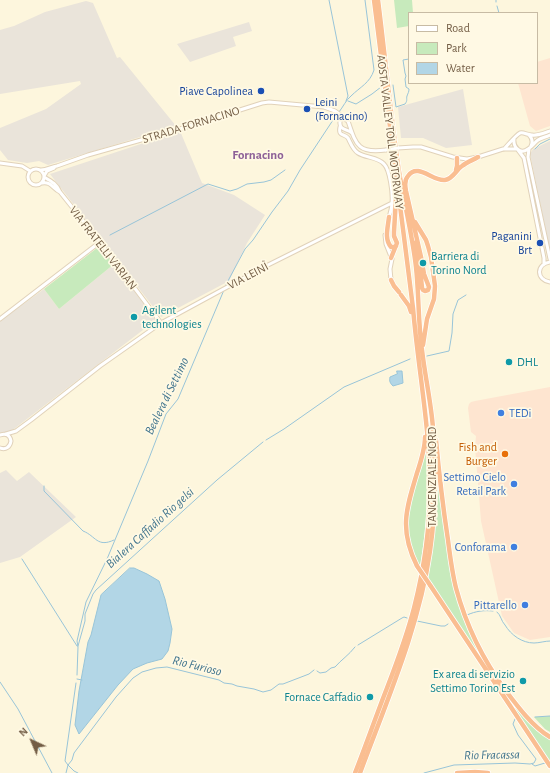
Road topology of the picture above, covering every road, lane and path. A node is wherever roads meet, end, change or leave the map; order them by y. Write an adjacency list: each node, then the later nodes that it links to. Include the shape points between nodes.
1 (374, 0): 27 (highway, AOSTA VALLEY TOLL MOTORWAY)
2 (378, 0): 32 (highway, AOSTA VALLEY TOLL MOTORWAY, via 398,162)
3 (343, 120): 4 (street); 5 (street, via 339,124); 20 (street, STRADA FORNACINO, via 339,114 329,109 276,102 262,103)
4 (349, 124): 6 (street); 8 (street)
5 (340, 127): 6 (street); 11 (street, via 340,133)
6 (345, 129): 8 (street); 11 (street)
7 (550, 131): 9 (street, via 536,136)
8 (352, 133): 17 (street, bridge, via 356,142 371,152 421,147)
9 (529, 135): 12 (street, via 521,133); 13 (street, via 532,141)
10 (550, 135): 13 (street, via 538,140)
11 (345, 136): 29 (street, via 358,153 384,163 388,171)
12 (514, 138): 14 (street); 15 (street)
13 (530, 148): 15 (street); 36 (street, via 528,156)
14 (503, 149): 15 (street); 16 (street)
15 (518, 150): 38 (street, via 524,158)
16 (478, 157): 17 (street); 22 (highway)
17 (455, 158): 22 (highway)
18 (0, 162): 19 (street)
19 (14, 165): 23 (street); 24 (street, via 25,170)
20 (57, 166): 21 (street, STRADA FORNACINO); 25 (street, STRADA FORNACINO)
21 (41, 170): 23 (street); 25 (street)
22 (456, 170): 30 (highway, via 446,180 418,171 410,174 405,184)
23 (30, 171): 24 (street)
24 (28, 175): 26 (street, via 28,180 32,184)
25 (44, 176): 26 (street); 28 (street, VIA FRATELLI VARIAN)
26 (42, 183): 28 (street, VIA FRATELLI VARIAN, via 48,183)
27 (397, 188): 34 (highway, via 394,232); 40 (highway, AOSTA VALLEY TOLL MOTORWAY)
28 (60, 192): 33 (street, VIA FRATELLI VARIAN)
29 (392, 203): 31 (street); 47 (street, VIA LEINÌ)
30 (413, 216): 44 (highway, via 424,274 429,287 427,290); 49 (highway, via 428,246 434,286 434,299 427,319)
31 (389, 217): 34 (highway, via 388,241 392,247); 35 (street, via 385,239)
32 (410, 227): 39 (highway, AOSTA VALLEY TOLL MOTORWAY); 44 (highway, via 418,254)
33 (100, 242): 46 (street); 47 (street, VIA FRATELLI VARIAN)
34 (396, 246): 35 (highway)
35 (392, 258): 41 (street)
36 (550, 259)
37 (550, 262): 38 (street)
38 (544, 264): 42 (street, via 540,273)
39 (416, 265): 45 (highway, TANGENZIALE NORD)
40 (407, 266): 48 (highway, TANGENZIALE NORD)
41 (391, 280): 48 (highway, via 411,311)
42 (548, 282): 43 (street)
43 (550, 285)
44 (423, 289): 45 (highway)
45 (419, 310): 49 (highway, TANGENZIALE NORD)
46 (0, 319)
47 (161, 323): 52 (street, VIA LEINÌ)
48 (416, 344): 50 (highway, TANGENZIALE NORD)
49 (422, 351): 51 (highway, TANGENZIALE NORD)
50 (425, 413): 58 (highway, bridge, via 424,448 408,502 405,522 413,559); 59 (highway, TANGENZIALE NORD, via 430,489 422,572 407,632)
51 (432, 427): 57 (highway, via 436,440 453,574 466,620 499,681 523,712); 60 (highway, TANGENZIALE NORD, via 434,514 423,591 410,640)
52 (16, 431): 53 (street); 55 (street)
53 (6, 434): 54 (street); 55 (street)
54 (0, 435)
55 (11, 439): 56 (street, via 9,447)
56 (0, 449)
57 (550, 737)
58 (550, 766)
59 (355, 773)
60 (360, 773)
61 (457, 773): 62 (highway)
62 (488, 773)

